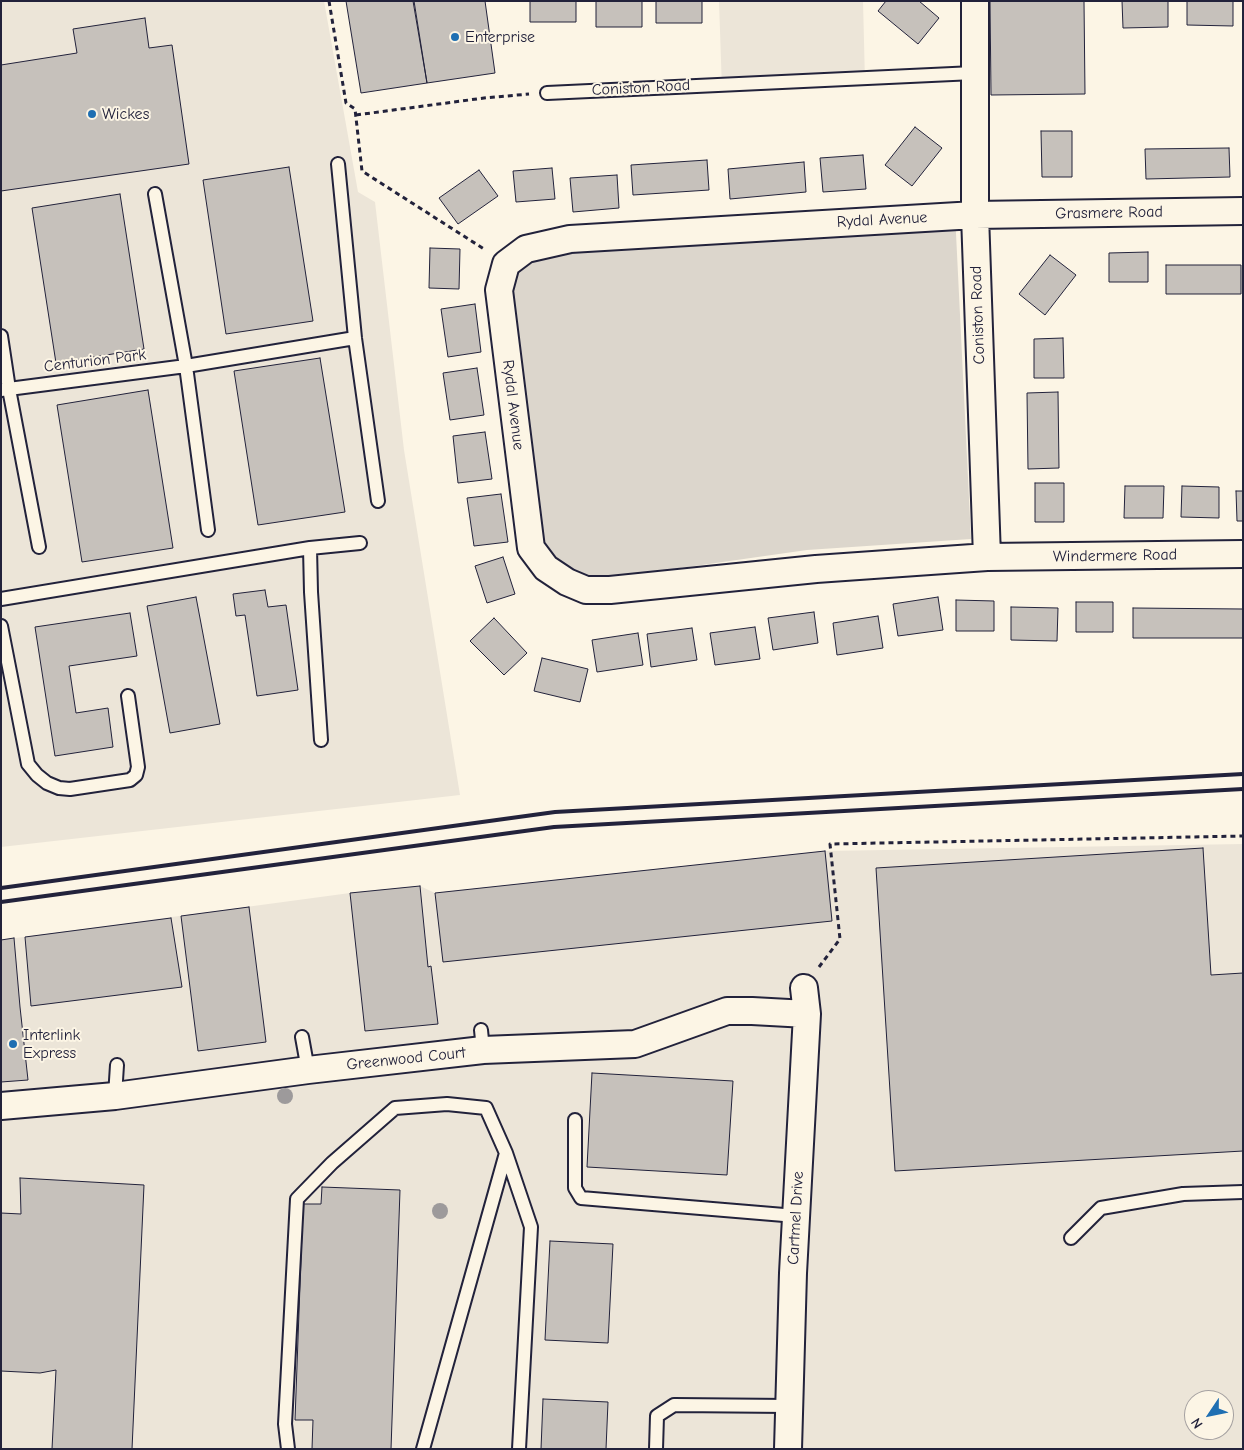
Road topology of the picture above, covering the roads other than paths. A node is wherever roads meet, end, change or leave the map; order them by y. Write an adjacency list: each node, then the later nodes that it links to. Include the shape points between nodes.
1 (975, 1): 2 (street, Coniston Road)
2 (974, 73): 3 (lane, Coniston Road); 7 (street, Coniston Road)
3 (547, 93)
4 (338, 164): 9 (lane)
5 (155, 194): 10 (lane)
6 (1243, 212): 7 (street, Grasmere Road)
7 (975, 215): 18 (street, Coniston Road); 18 (street, Rydal Avenue, via 570,239 526,249 506,264 499,290 531,548 546,568 567,582 586,590 610,590 816,569)
8 (1, 336): 11 (lane)
9 (355, 338): 10 (lane, Centurion Park); 12 (lane)
10 (186, 366): 11 (lane, Centurion Park); 13 (lane)
11 (5, 389): 15 (lane)
12 (378, 501)
13 (208, 530)
14 (360, 543): 16 (lane)
15 (39, 547)
16 (310, 548): 19 (lane); 22 (lane)
17 (1243, 554): 18 (street, Windermere Road)
18 (987, 558)
19 (1, 598)
20 (1, 626): 21 (lane, via 28,764 48,783 70,789 130,780 136,775 138,767)
21 (128, 696)
22 (321, 740)
23 (804, 988): 24 (street, Cartmel Drive)
24 (807, 1014): 27 (street, Greenwood Court, via 726,1011 670,1024 635,1044 482,1040); 33 (street, Cartmel Drive)
25 (302, 1037): 27 (lane)
26 (116, 1065): 28 (lane)
27 (308, 1070): 28 (street, Greenwood Court)
28 (115, 1096): 29 (street, Greenwood Court)
29 (1, 1106)
30 (575, 1120): 33 (lane, via 575,1188 581,1198)
31 (506, 1153): 36 (lane, via 486,1108 447,1104 395,1108 332,1163 297,1199 285,1424); 37 (lane); 38 (lane, via 531,1227)
32 (1243, 1192): 34 (lane, via 1183,1194 1101,1208)
33 (796, 1216): 35 (street, Cartmel Drive)
34 (1071, 1238)
35 (789, 1406): 39 (lane, via 674,1405 658,1416); 40 (street, Cartmel Drive)
36 (288, 1449)
37 (423, 1449)
38 (519, 1449)
39 (656, 1449)
40 (788, 1449)

